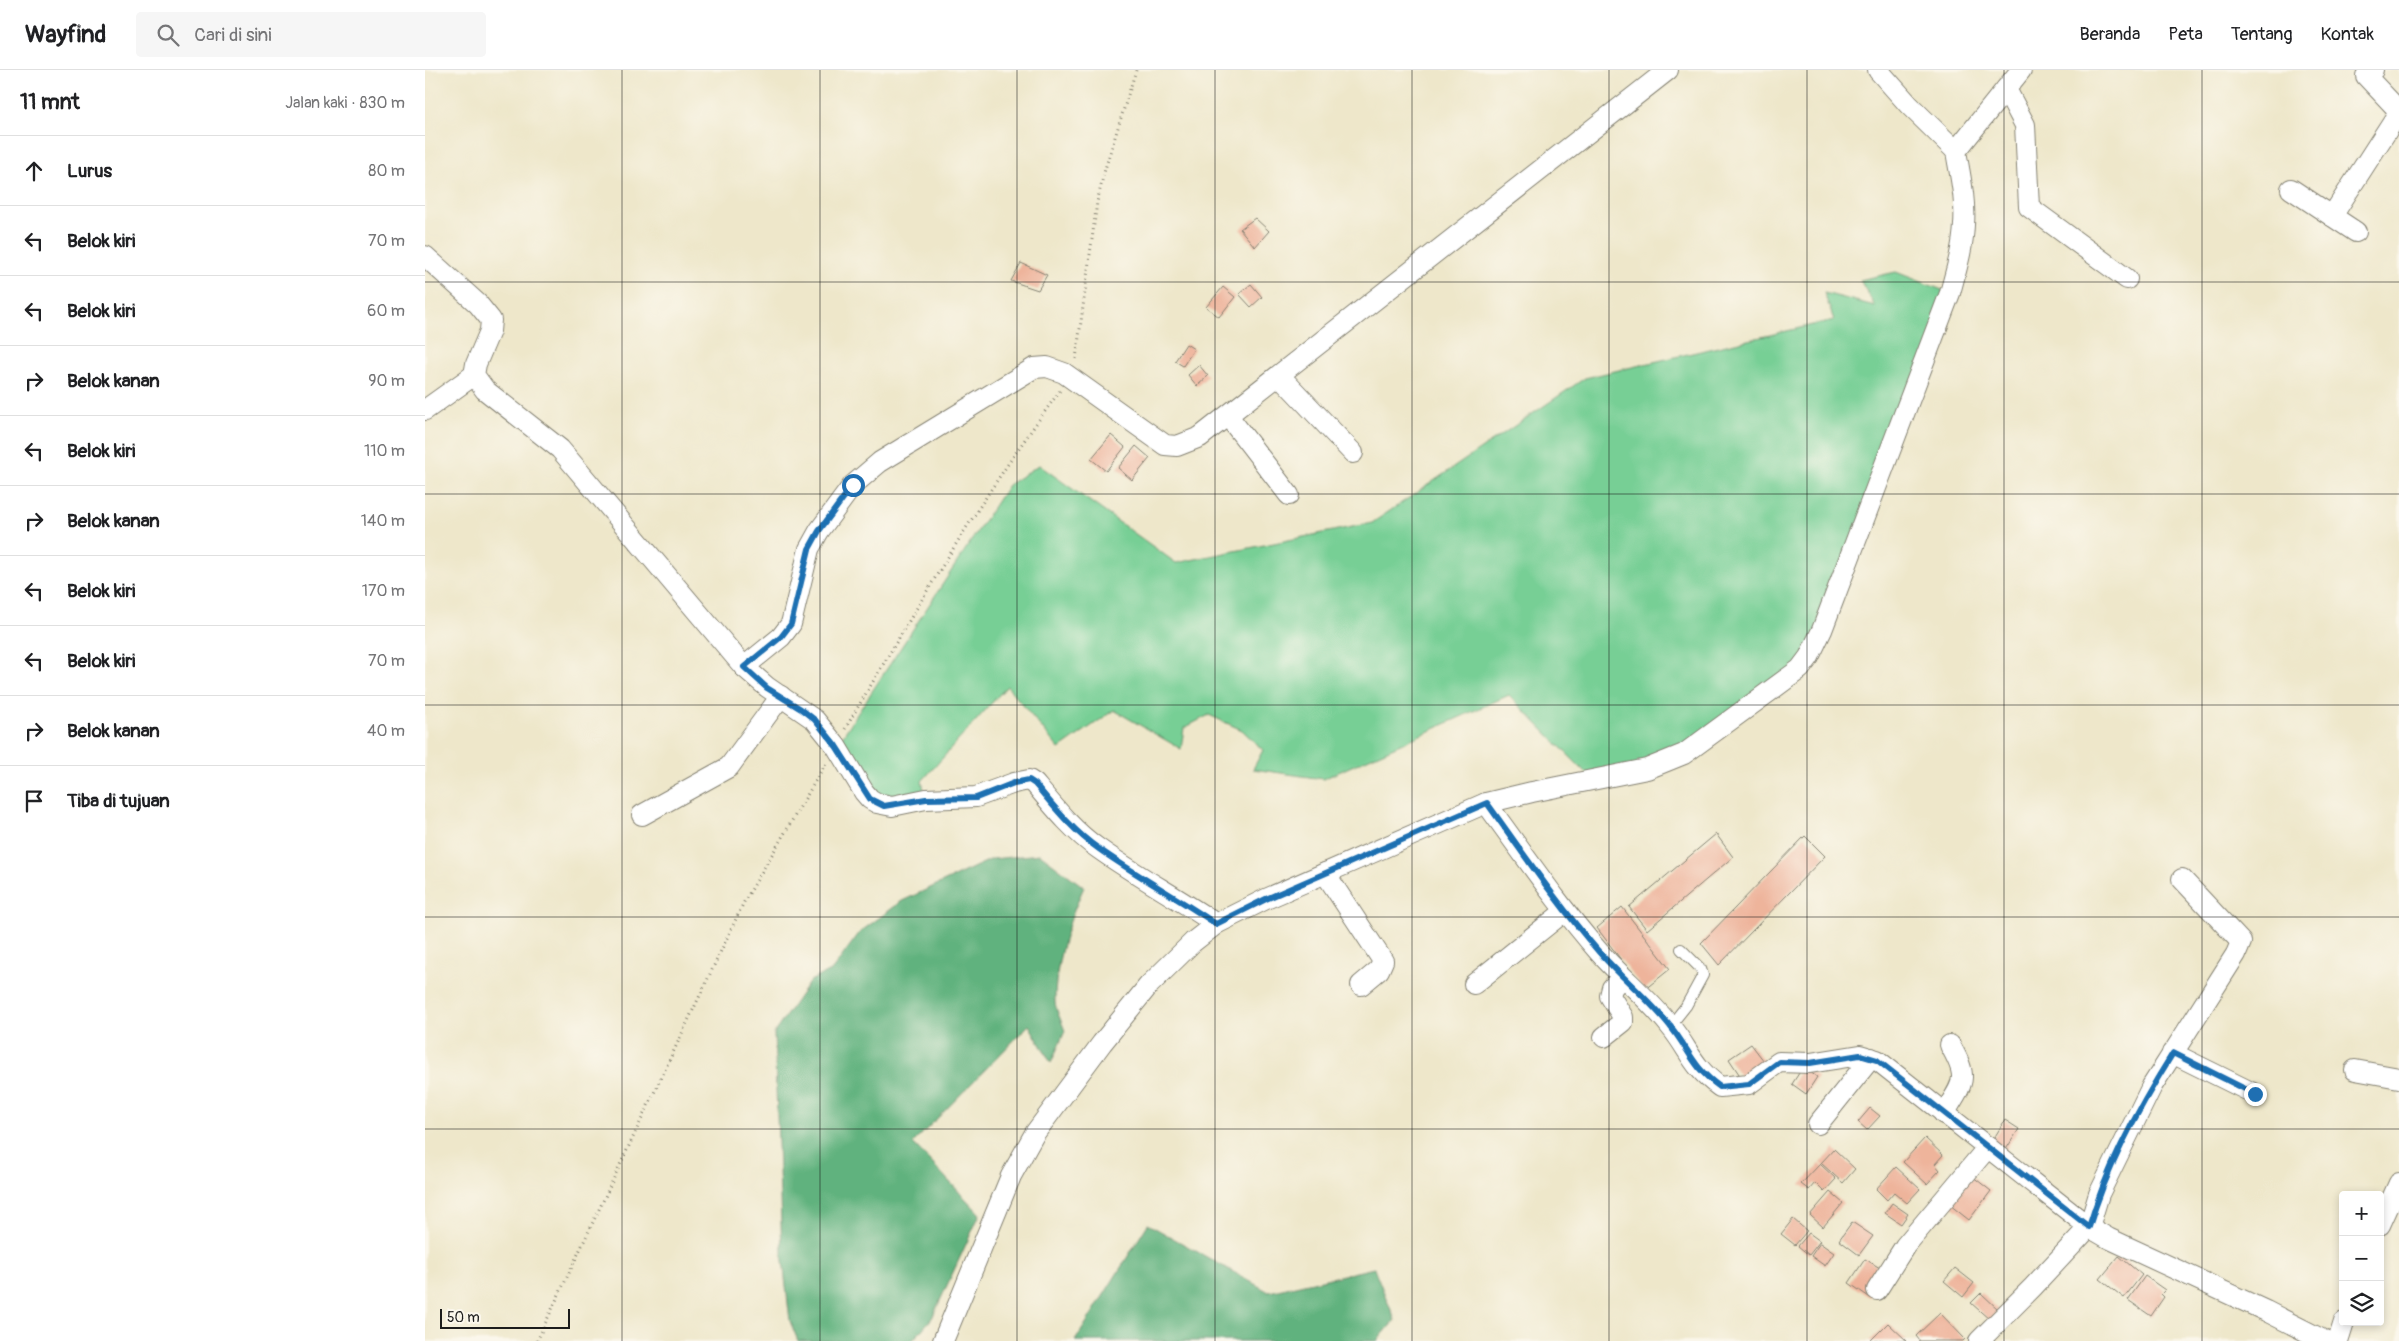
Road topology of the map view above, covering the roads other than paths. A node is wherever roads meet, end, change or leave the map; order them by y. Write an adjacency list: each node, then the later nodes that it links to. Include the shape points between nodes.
1 (1668, 70): 14 (street)
2 (1878, 70): 7 (street)
3 (2021, 70): 5 (street)
4 (2373, 70): 6 (street, via 2366,76)
5 (2006, 89): 7 (street); 12 (street, via 2025,125 2029,207)
6 (2399, 112): 9 (street)
7 (1956, 151): 21 (street, via 1965,224 1950,294 1809,657 1790,677 1685,754 1647,769)
8 (2291, 189): 9 (street)
9 (2331, 216): 10 (street)
10 (2356, 232)
11 (425, 256): 13 (street, via 491,320)
12 (2127, 278)
13 (474, 375): 15 (street); 19 (street, via 485,390 560,449)
14 (1280, 376): 16 (street); 17 (street)
15 (425, 410)
16 (1228, 416): 18 (street); 19 (street, via 1194,440 1177,446 1165,445 1061,372 1034,368 880,462 853,485 809,549 791,624 781,637)
17 (1353, 453)
18 (1289, 495)
19 (744, 667): 20 (street)
20 (781, 696): 22 (street, via 729,767); 26 (street, via 801,709 830,738 870,799 884,806 926,799 976,798 1029,780 1098,849)
21 (1487, 803): 23 (street); 25 (street)
22 (642, 815)
23 (1325, 873): 26 (street); 30 (street, via 1383,961 1379,970)
24 (2182, 879): 34 (street, via 2241,942)
25 (1565, 911): 28 (street); 29 (street)
26 (1216, 924): 47 (street, via 1149,985 1035,1133 1011,1176)
27 (1681, 949): 31 (lane, via 1703,975 1686,1006)
28 (1622, 977): 31 (street); 32 (street, via 1612,988 1610,996 1623,1022)
29 (1474, 984)
30 (1361, 985)
31 (1670, 1026): 35 (street, via 1704,1076 1720,1087 1749,1084 1779,1062 1810,1063 1860,1055)
32 (1604, 1037)
33 (1950, 1046): 39 (street, via 1962,1066 1963,1076)
34 (2173, 1053): 38 (street); 44 (street, via 2152,1086 2099,1194)
35 (1871, 1058): 39 (street, via 1913,1086); 40 (street)
36 (2355, 1070): 37 (street)
37 (2399, 1078)
38 (2255, 1094)
39 (1944, 1114): 41 (street)
40 (1818, 1124)
41 (1988, 1147): 44 (street); 45 (street, via 1905,1246)
42 (2399, 1182): 43 (street)
43 (2384, 1216)
44 (2089, 1227): 48 (street); 49 (street)
45 (1877, 1290)
46 (2343, 1326): 50 (street)
47 (943, 1341)
48 (1979, 1341)
49 (2325, 1341)
50 (2337, 1341)

